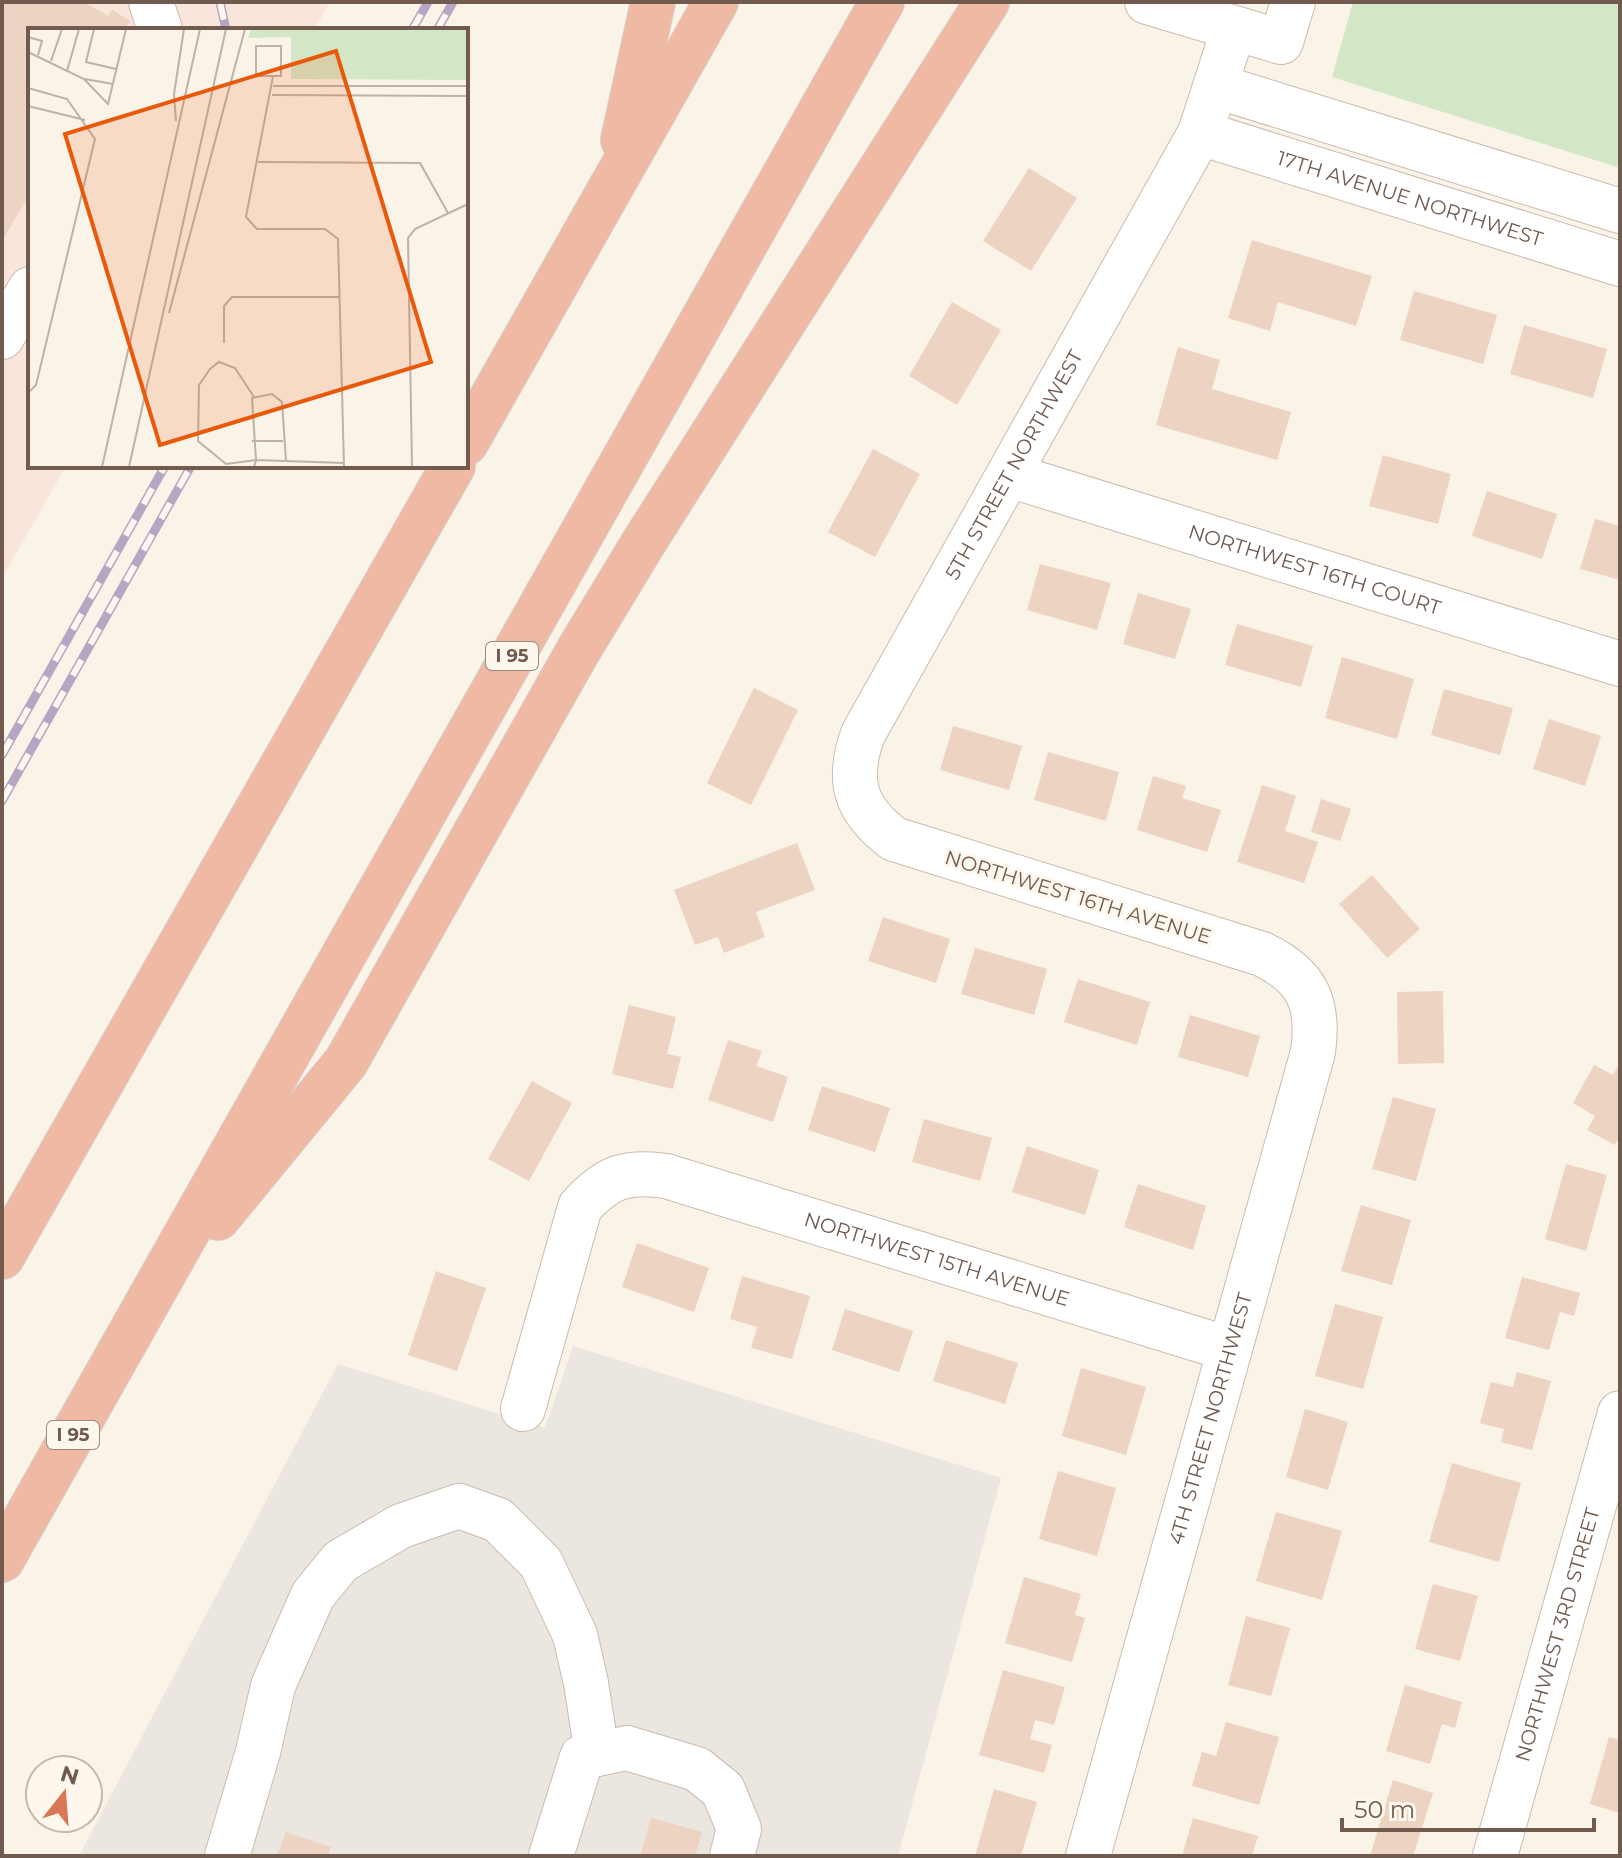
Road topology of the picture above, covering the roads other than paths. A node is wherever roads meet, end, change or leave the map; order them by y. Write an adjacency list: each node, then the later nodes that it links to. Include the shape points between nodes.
1 (151, 2): 8 (street)
2 (653, 2): 12 (highway)
3 (716, 2): 12 (highway)
4 (882, 2): 24 (highway, I 95)
5 (987, 2): 24 (highway, via 603,610 346,1062)
6 (1147, 2): 9 (street)
7 (1293, 2): 9 (street, via 1281,42)
8 (159, 28)
9 (1234, 28): 10 (street, 5TH STREET NORTHWEST)
10 (1216, 86): 11 (street, 5TH STREET NORTHWEST); 13 (street)
11 (1200, 133): 14 (street, 17TH AVENUE NORTHWEST); 19 (street, 5TH STREET NORTHWEST)
12 (613, 185): 17 (highway)
13 (1620, 211)
14 (1620, 264)
15 (28, 292): 16 (street)
16 (2, 337)
17 (468, 439)
18 (452, 468): 23 (highway)
19 (1009, 475): 20 (street, NORTHWEST 16TH COURT); 21 (street, 5TH STREET NORTHWEST, via 863,734 854,781)
20 (1620, 664)
21 (861, 805): 22 (street, NORTHWEST 16TH AVENUE, via 894,839 1262,954)
22 (1301, 982): 25 (street, 4TH STREET NORTHWEST, via 1313,1003 1313,1052)
23 (2, 1257)
24 (143, 1310): 28 (highway, I 95)
25 (1229, 1349): 26 (street, NORTHWEST 15TH AVENUE, via 642,1173 618,1177 596,1189 580,1207); 33 (street, 4TH STREET NORTHWEST)
26 (523, 1409)
27 (1620, 1413): 34 (street, NORTHWEST 3RD STREET)
28 (2, 1560)
29 (597, 1754): 30 (street, via 575,1635 541,1563 498,1520 459,1506 401,1526 341,1561 313,1595 273,1686); 31 (street, via 582,1757); 32 (street, via 627,1748 697,1769 723,1790 734,1816 739,1829)
30 (227, 1856)
31 (551, 1856)
32 (732, 1856)
33 (1088, 1856)
34 (1495, 1856)

